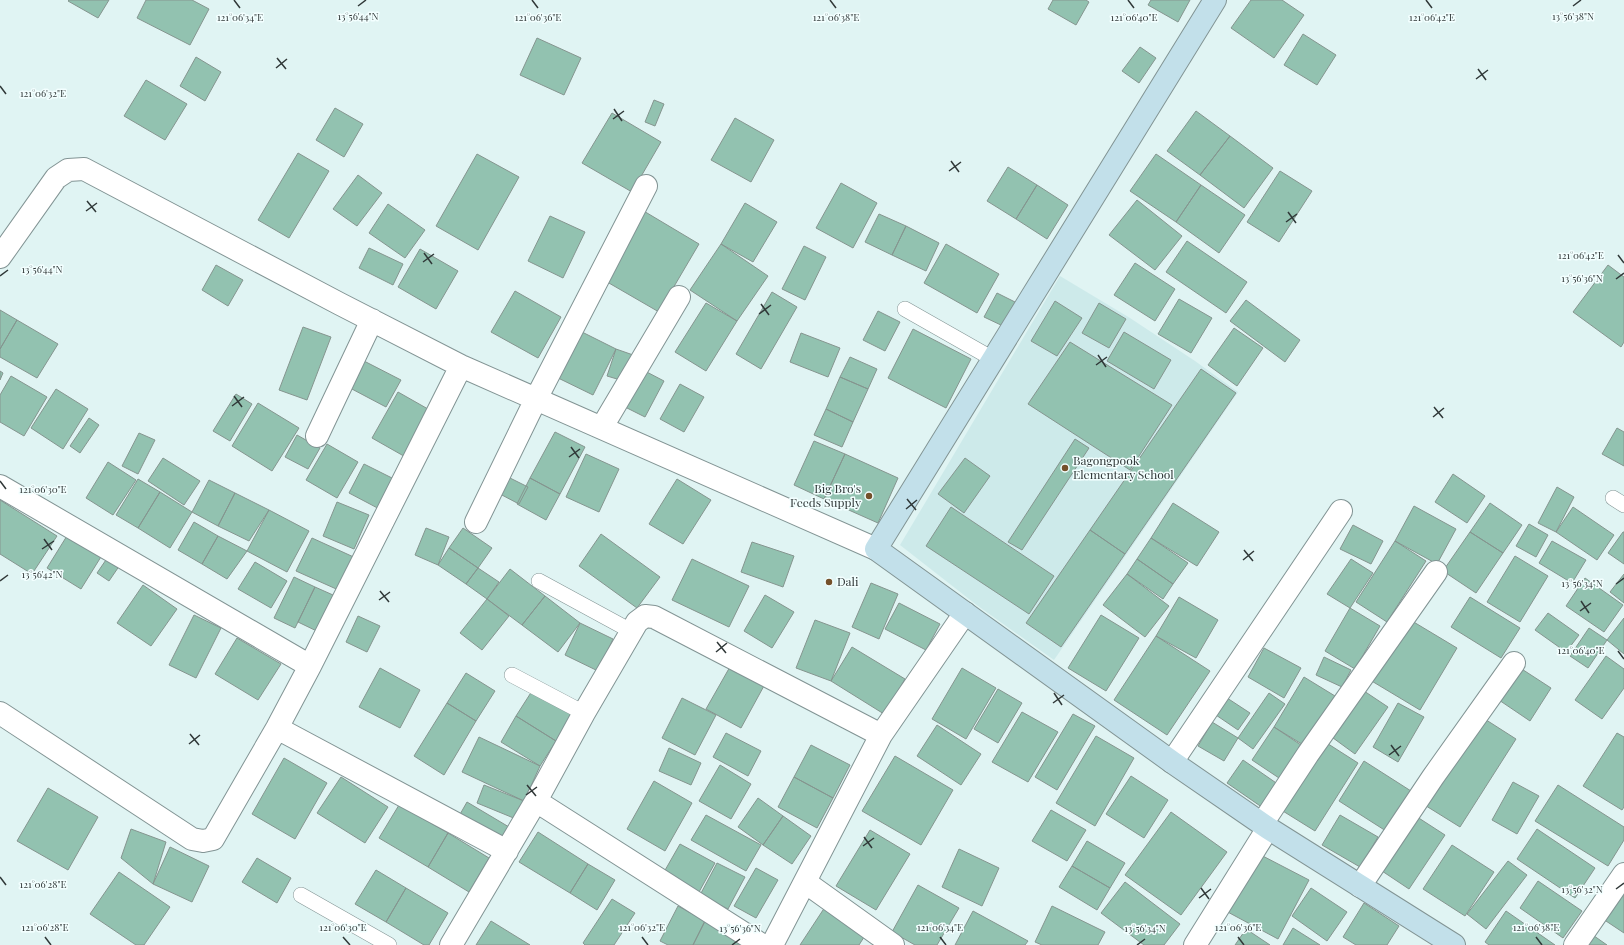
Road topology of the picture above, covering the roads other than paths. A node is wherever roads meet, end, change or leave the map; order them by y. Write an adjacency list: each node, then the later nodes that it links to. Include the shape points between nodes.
1 (1215, 0): 7 (street)
2 (646, 186): 9 (street)
3 (0, 257): 6 (street, via 56,178 68,170 84,169)
4 (679, 297): 10 (street)
5 (904, 309): 7 (lane)
6 (372, 320): 8 (street); 11 (street)
7 (993, 359): 15 (street)
8 (461, 366): 9 (street); 21 (street)
9 (536, 399): 10 (street); 14 (street)
10 (602, 428): 15 (street)
11 (317, 436)
12 (0, 486): 21 (street)
13 (1341, 512): 27 (street)
14 (476, 522)
15 (876, 549): 18 (street)
16 (1436, 572): 29 (street, via 1308,754)
17 (539, 581): 19 (lane)
18 (965, 613): 26 (street); 27 (street)
19 (631, 631): 24 (street); 26 (street, via 636,622 645,616 654,617)
20 (1514, 663): 33 (street)
21 (310, 666): 25 (street)
22 (512, 675): 24 (lane)
23 (0, 713): 25 (street, via 192,839 203,841 213,839)
24 (584, 713): 28 (street)
25 (277, 728): 30 (street)
26 (881, 735): 32 (street)
27 (1172, 762): 29 (street)
28 (536, 801): 30 (street); 37 (street)
29 (1265, 826): 33 (street); 40 (street)
30 (507, 851): 36 (street)
31 (1624, 874): 42 (street)
32 (805, 882): 38 (street); 39 (street)
33 (1360, 886): 41 (street)
34 (301, 895): 35 (lane)
35 (389, 945)
36 (451, 945)
37 (762, 945)
38 (772, 945)
39 (893, 945)
40 (1195, 945)
41 (1454, 945)
42 (1575, 945)

